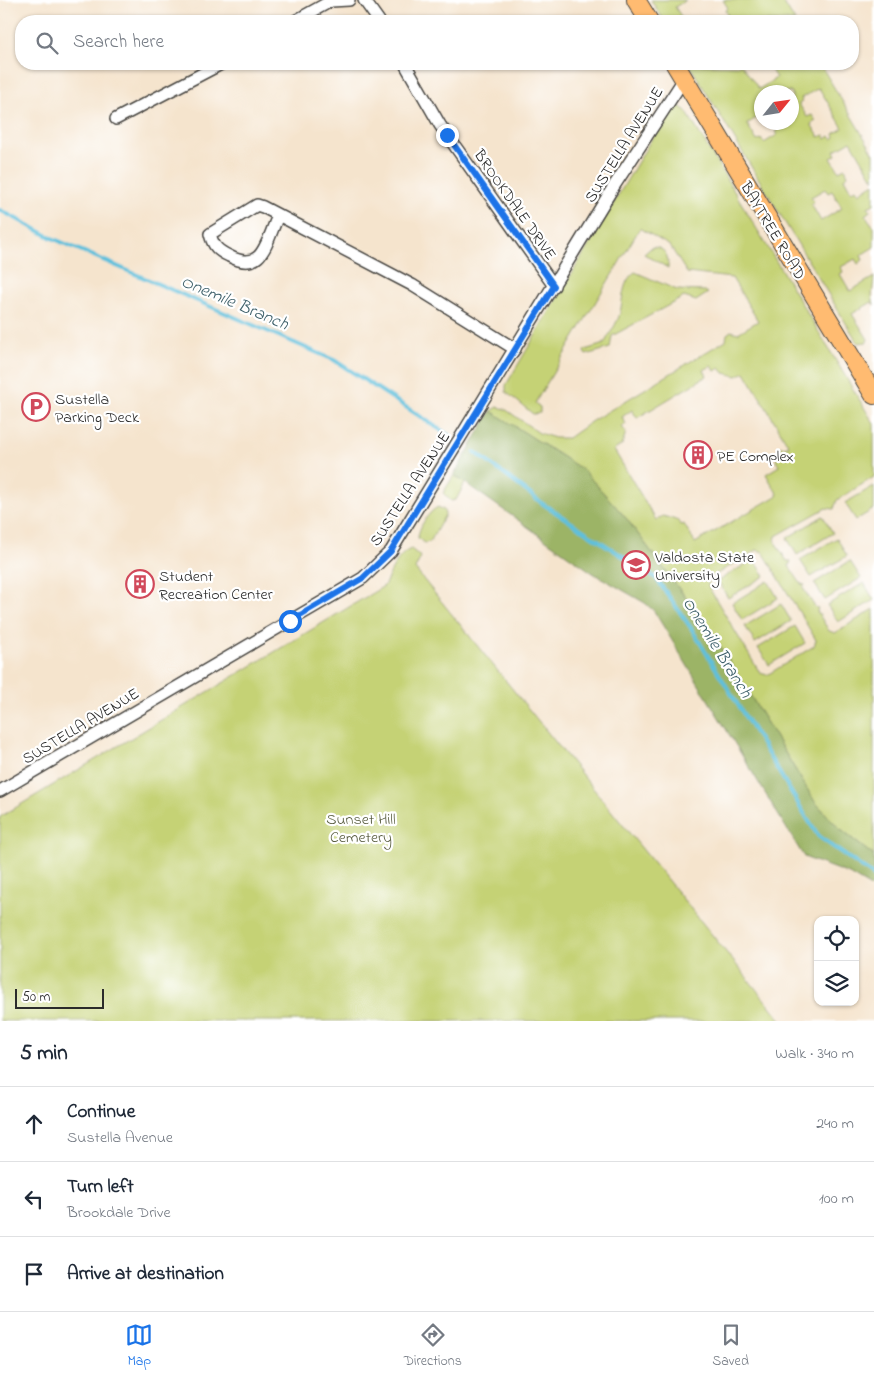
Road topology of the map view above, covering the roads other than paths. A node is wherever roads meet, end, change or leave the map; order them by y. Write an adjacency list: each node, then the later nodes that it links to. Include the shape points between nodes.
1 (350, 0): 4 (street, via 331,1)
2 (364, 0): 5 (street)
3 (636, 0): 6 (main road)
4 (306, 15)
5 (375, 15)
6 (645, 15)
7 (209, 70): 10 (street)
8 (408, 70): 12 (street, BROOKDALE DRIVE, via 440,126)
9 (679, 71): 12 (street, SUSTELLA AVENUE); 14 (main road, BAYTREE ROAD)
10 (116, 119)
11 (278, 216): 11 (street, via 258,258 252,262 242,263 220,251 213,243 210,234 258,206); 13 (street, via 412,285)
12 (554, 286): 13 (street, SUSTELLA AVENUE)
13 (515, 349): 15 (street, SUSTELLA AVENUE, via 391,551 371,572)
14 (874, 395)
15 (0, 791)

